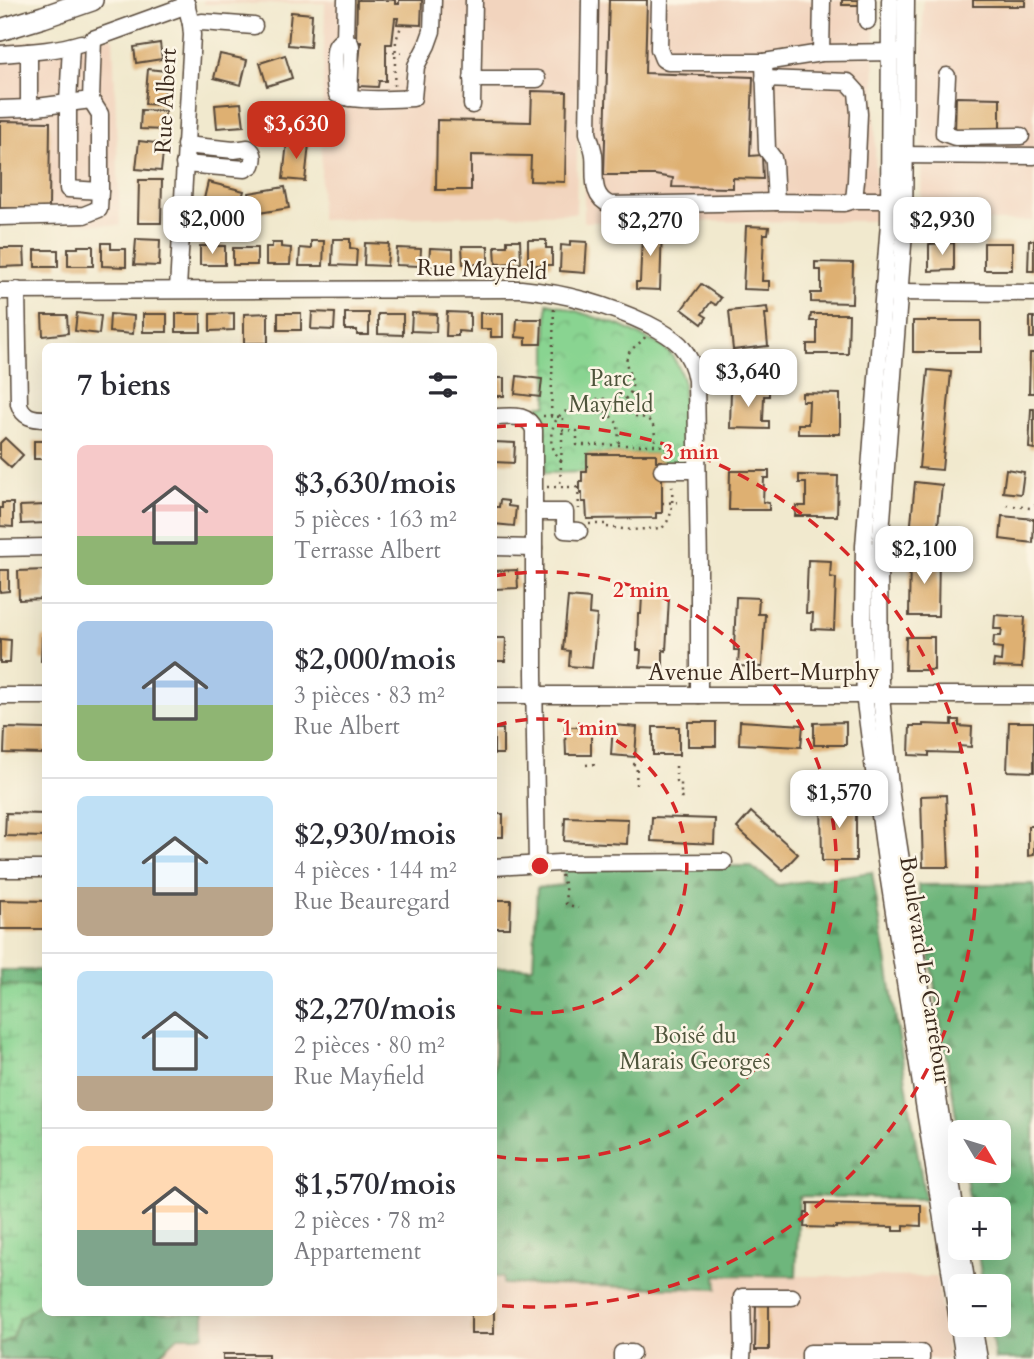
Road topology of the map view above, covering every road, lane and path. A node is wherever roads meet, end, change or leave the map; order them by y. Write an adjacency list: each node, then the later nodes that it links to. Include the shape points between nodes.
1 (92, 0): 16 (main road)
2 (346, 0): 3 (street, via 345,39 336,46 337,94 393,99 413,98 416,66 432,31)
3 (433, 0)
4 (474, 0): 27 (street)
5 (590, 0): 44 (street, via 588,133 596,189 602,200 611,205)
6 (660, 0): 25 (street, via 659,49 665,61)
7 (821, 0): 23 (street)
8 (867, 0): 12 (street)
9 (890, 0): 22 (street, Boulevard Le Carrefour)
10 (906, 0): 22 (street, Boulevard Le Carrefour)
11 (186, 3): 13 (street, Rue Albert); 17 (street)
12 (867, 21)
13 (191, 24): 15 (street); 37 (street, Rue Albert)
14 (402, 24): 21 (path)
15 (254, 26)
16 (0, 30)
17 (93, 39): 18 (street); 31 (street)
18 (71, 46): 19 (street); 32 (street)
19 (29, 52): 24 (street); 34 (street)
20 (386, 52): 21 (path)
21 (395, 52): 30 (path)
22 (897, 52): 23 (street); 38 (street, Boulevard Le Carrefour)
23 (821, 53): 25 (street)
24 (0, 54)
25 (764, 62): 29 (street)
26 (947, 76): 36 (street, via 944,133 955,137)
27 (472, 79): 28 (street); 33 (street)
28 (537, 79)
29 (764, 79): 42 (street, via 848,82 857,92); 44 (street, via 767,149 774,163)
30 (392, 91)
31 (91, 100): 32 (street); 41 (street, via 100,114)
32 (68, 103): 34 (street); 41 (street, via 68,189)
33 (472, 105)
34 (29, 108): 35 (street)
35 (0, 109)
36 (1021, 136)
37 (185, 145): 40 (street, Rue Albert); 40 (street, via 248,148 254,159 245,169)
38 (897, 155): 39 (street); 43 (street, Boulevard Le Carrefour)
39 (1034, 156)
40 (184, 164): 46 (street, Rue Albert)
41 (100, 191): 45 (street, via 99,209 84,215)
42 (854, 200): 43 (street); 44 (street)
43 (897, 200): 49 (street, Boulevard Le Carrefour)
44 (776, 202)
45 (0, 217)
46 (178, 289): 48 (street, Rue Mayfield); 68 (street, Rue Mayfield, via 521,289 615,310 667,334 688,357 696,380)
47 (0, 290): 48 (street, Rue Mayfield)
48 (17, 290): 61 (street, via 19,404 26,416)
49 (892, 292): 50 (street); 83 (street, Boulevard Le Carrefour)
50 (1034, 293)
51 (555, 303): 58 (path)
52 (646, 336): 55 (path, via 628,355 632,392 619,404)
53 (594, 406): 54 (path); 55 (path, via 601,398); 56 (path, via 598,412); 57 (path)
54 (601, 406): 55 (path); 56 (path)
55 (608, 406): 56 (path)
56 (606, 411): 64 (path, via 618,424)
57 (560, 415): 58 (path); 63 (path); 66 (path, via 551,434)
58 (551, 416): 62 (path)
59 (635, 416): 65 (path, via 651,422)
60 (497, 417): 62 (street)
61 (42, 419)
62 (537, 419): 76 (street)
63 (562, 430): 64 (path, via 577,431 577,444); 66 (path)
64 (619, 445): 65 (path)
65 (655, 445): 67 (path, via 669,452)
66 (561, 461): 70 (path)
67 (669, 469): 68 (street); 71 (path)
68 (697, 470): 86 (street, Rue Mayfield)
69 (544, 487): 70 (path)
70 (561, 487): 77 (path, via 579,487)
71 (672, 502): 72 (path); 73 (path); 78 (path, via 670,518 659,529 632,530 607,524)
72 (687, 502)
73 (662, 503)
74 (1007, 505): 75 (path)
75 (1034, 505)
76 (534, 512): 78 (street, via 565,512 565,530); 82 (street)
77 (579, 512)
78 (579, 527)
79 (42, 547): 81 (street)
80 (497, 547): 82 (street)
81 (0, 548)
82 (534, 548): 85 (street)
83 (872, 694): 86 (street, Avenue Albert-Murphy); 87 (street, Avenue Albert-Murphy); 103 (street, Boulevard Le Carrefour, via 891,796)
84 (497, 695): 85 (street, Avenue Albert-Murphy)
85 (534, 695): 86 (street, Avenue Albert-Murphy); 97 (street)
86 (699, 695)
87 (1034, 695)
88 (0, 696): 89 (street)
89 (42, 696)
90 (597, 764): 91 (path)
91 (586, 765)
92 (637, 765): 94 (path)
93 (676, 766): 95 (path, via 681,797)
94 (636, 785)
95 (686, 798)
96 (724, 862): 97 (street)
97 (537, 865): 98 (street)
98 (497, 867)
99 (0, 869): 100 (street)
100 (42, 869)
101 (561, 875): 102 (path, via 566,904)
102 (578, 908)
103 (934, 1119): 104 (street, Boulevard Le Carrefour); 110 (street, Boulevard Le Carrefour)
104 (950, 1197)
105 (792, 1297): 107 (street, via 742,1297)
106 (975, 1337): 111 (street)
107 (742, 1359)
108 (810, 1359): 109 (street, via 810,1353 921,1353)
109 (921, 1359)
110 (964, 1359)
111 (979, 1359)

